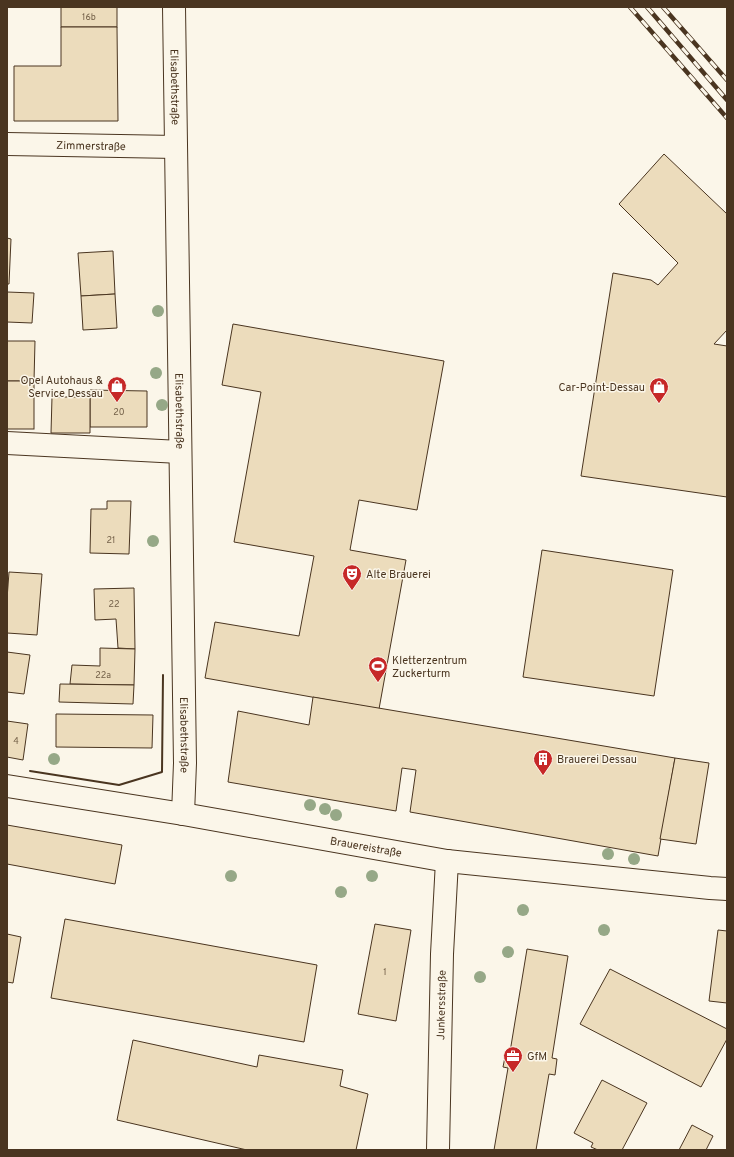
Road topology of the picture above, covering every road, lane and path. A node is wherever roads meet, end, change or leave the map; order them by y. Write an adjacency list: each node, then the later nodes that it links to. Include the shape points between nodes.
1 (174, 7): 3 (street, Elisabethstraße)
2 (7, 144): 3 (street, Zimmerstraße)
3 (176, 147): 5 (street, Elisabethstraße)
4 (7, 443): 5 (street)
5 (180, 452): 7 (street, Elisabethstraße, via 185,763)
6 (7, 786): 7 (street, Brauereistraße)
7 (183, 814): 8 (street, Brauereistraße)
8 (447, 861): 9 (street, Brauereistraße); 10 (street, Junkersstraße, via 442,954)
9 (727, 888)
10 (438, 1150)

